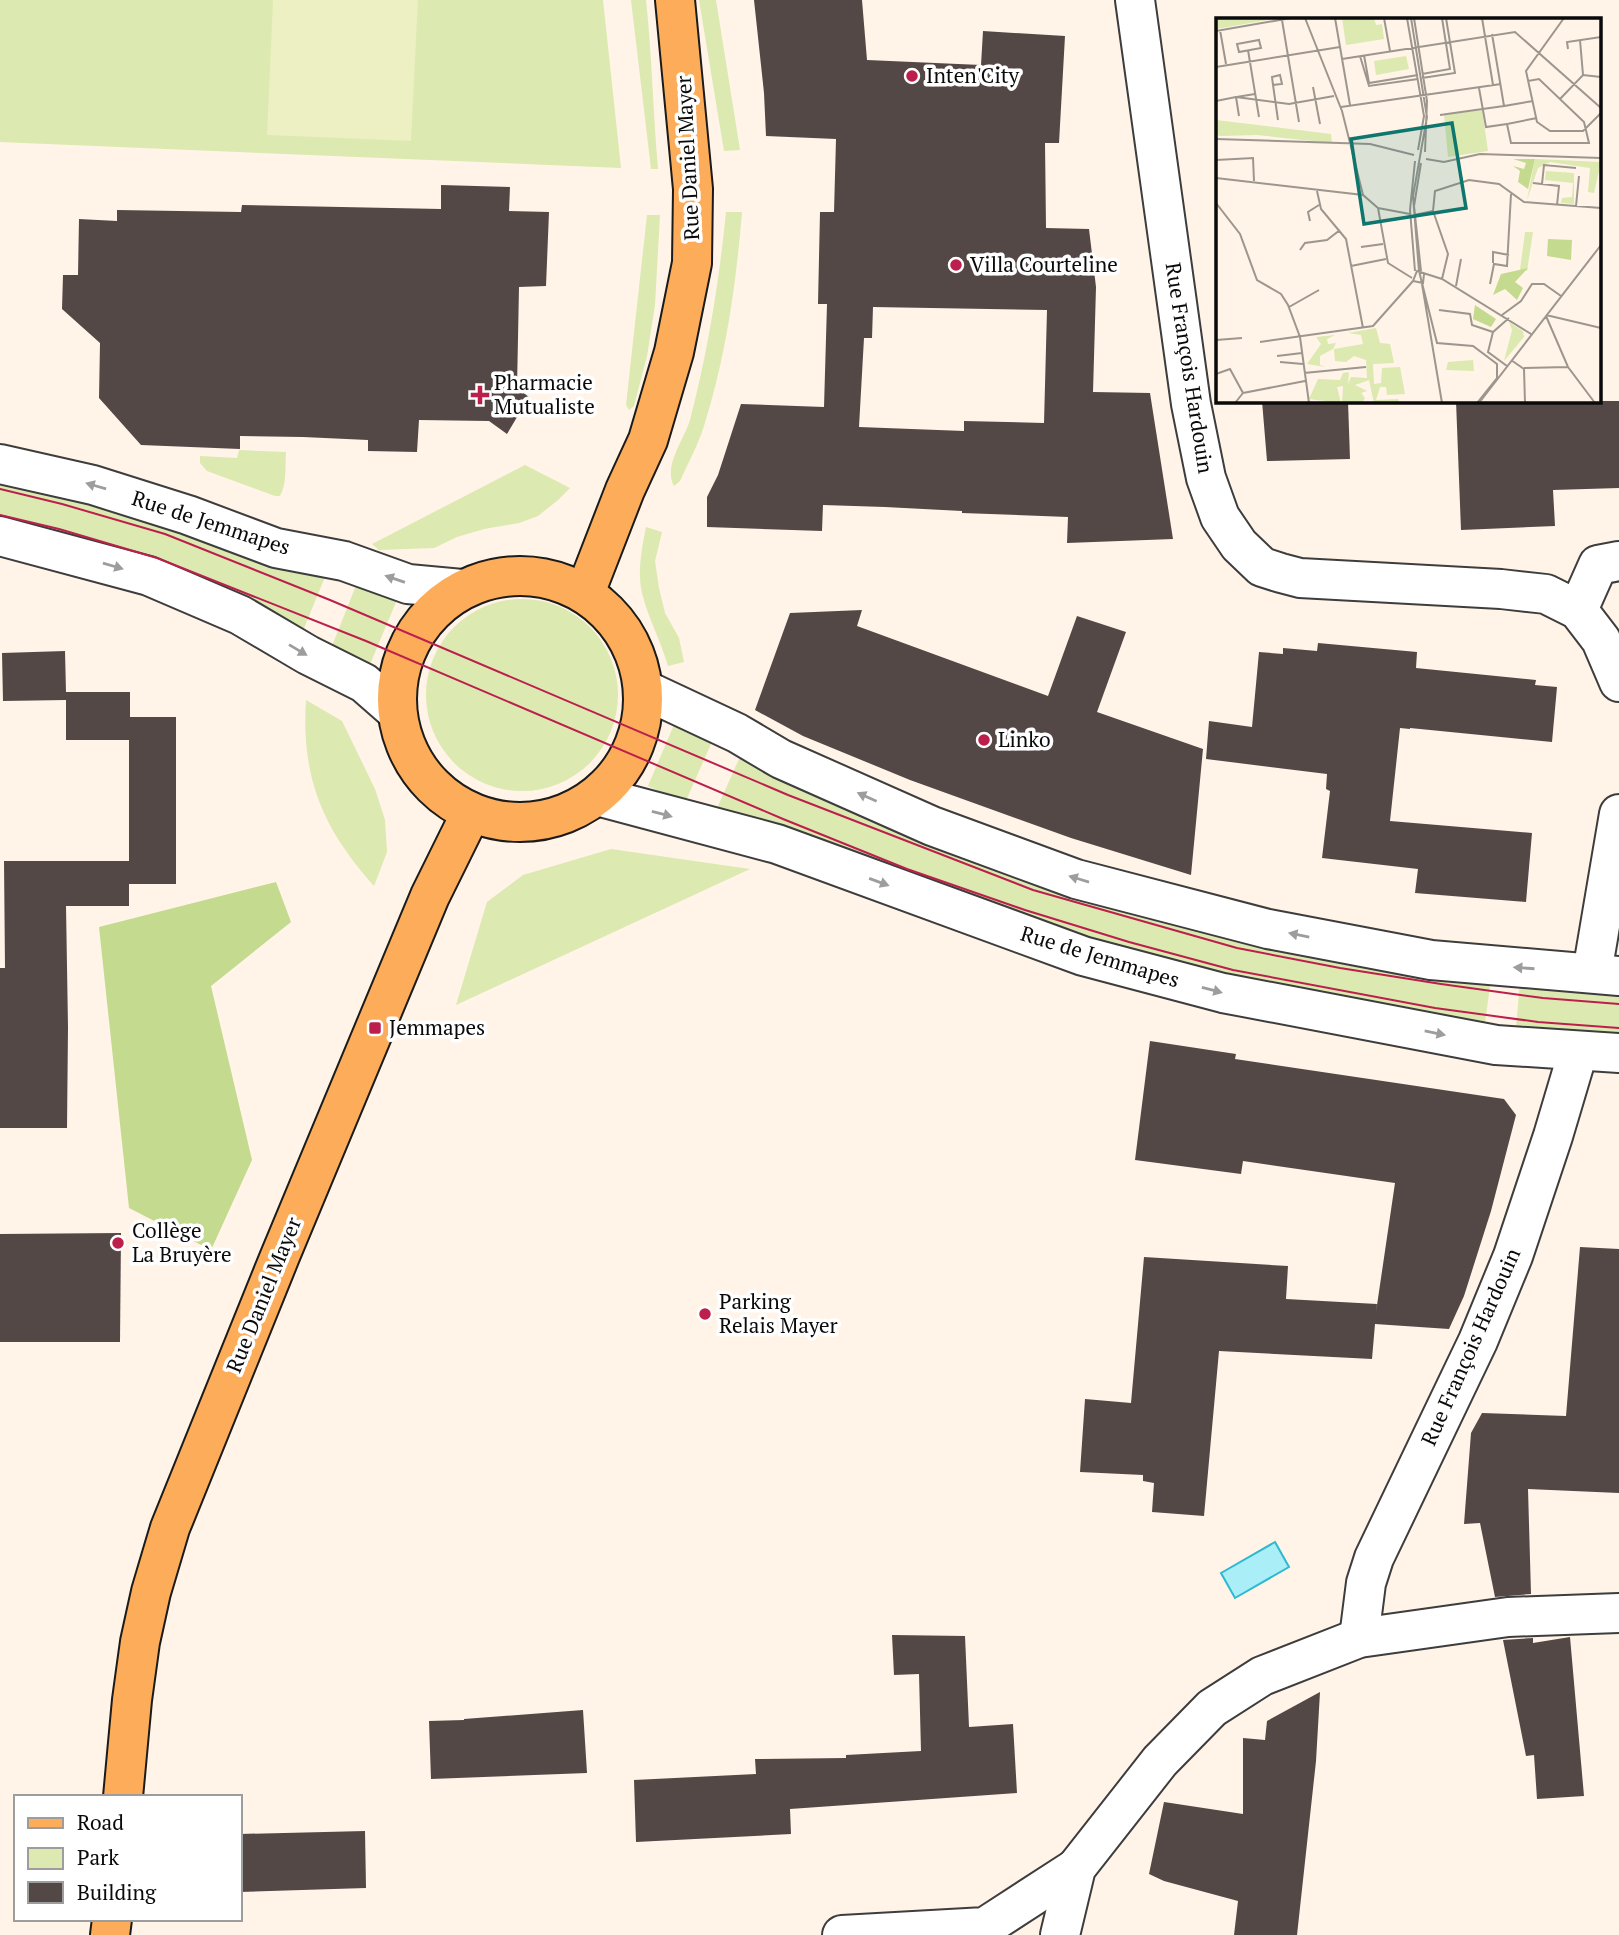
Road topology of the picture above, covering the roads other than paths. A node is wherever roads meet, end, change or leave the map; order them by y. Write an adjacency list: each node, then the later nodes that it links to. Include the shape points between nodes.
1 (676, 0): 7 (main road, Rue Daniel Mayer, via 694,189 692,263 674,352 648,440)
2 (1135, 0): 8 (street, Rue François Hardouin, via 1191,404 1206,478 1220,517 1239,545 1262,567 1300,578 1546,594)
3 (0, 464): 6 (street, Rue de Jemmapes, one-way to 3, via 408,584 344,561 276,548 93,485)
4 (0, 536): 11 (street, one-way to 11, via 149,576 240,615 364,683)
5 (1608, 563): 8 (street)
6 (462, 589): 7 (main road, via 503,576 546,578); 11 (main road, via 433,610 414,636 398,674)
7 (585, 593): 10 (main road, via 608,611 625,634 638,661)
8 (1578, 610): 9 (street, Rue François Hardouin, via 1601,640)
9 (1619, 682)
10 (643, 689): 12 (main road, via 634,748 618,775); 15 (street, one-way to 10, via 1431,960 1268,929 1076,879 920,820 781,759)
11 (396, 710): 13 (main road, via 404,743 419,772 443,796)
12 (597, 796): 13 (main road, via 568,813 537,822 503,822); 16 (street, Rue de Jemmapes, one-way to 16, via 777,844 1083,956 1223,993 1496,1045)
13 (471, 813): 20 (main road, Rue Daniel Mayer, via 425,908 170,1528 140,1642)
14 (1619, 814): 15 (street)
15 (1606, 975)
16 (1578, 1052): 17 (street, Rue de Jemmapes); 19 (street, Rue François Hardouin, via 1513,1256 1374,1558)
17 (1619, 1053)
18 (1619, 1613): 19 (street, via 1508,1617)
19 (1359, 1638): 21 (street, via 1262,1676 1212,1708 1160,1761)
20 (123, 1795)
21 (1076, 1868): 22 (street, via 985,1927); 23 (street)
22 (842, 1935)
23 (1060, 1935)

